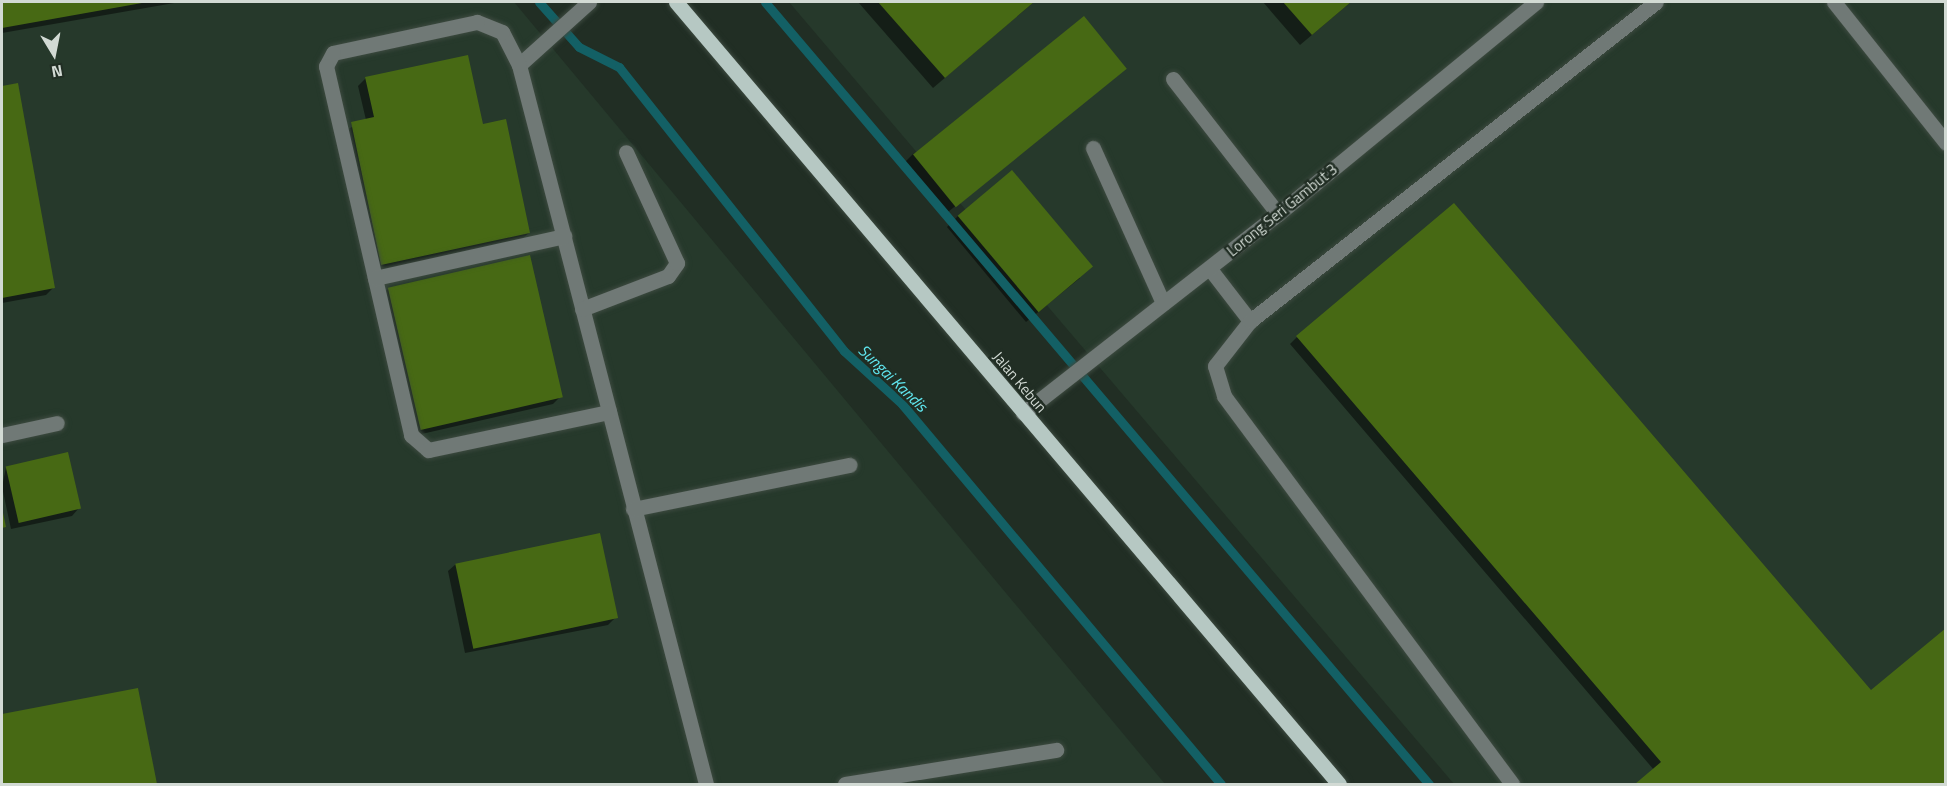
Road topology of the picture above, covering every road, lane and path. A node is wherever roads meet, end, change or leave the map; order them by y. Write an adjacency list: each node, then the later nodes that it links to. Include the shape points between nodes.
1 (589, 2): 6 (lane)
2 (676, 2): 19 (main road, Jalan Kebun)
3 (1536, 2): 11 (lane, Lorong Seri Gambut 3)
4 (1656, 2): 17 (lane)
5 (1834, 2): 8 (lane)
6 (519, 65): 12 (lane); 14 (lane, via 502,32 477,22 333,53 326,66)
7 (1173, 79): 11 (lane)
8 (1946, 143)
9 (1093, 148): 15 (lane)
10 (626, 152): 16 (lane, via 677,263 668,276)
11 (1278, 214): 13 (lane, Lorong Seri Gambut 3)
12 (564, 236): 14 (lane); 16 (lane)
13 (1210, 269): 15 (lane, Lorong Seri Gambut 3); 17 (lane)
14 (375, 278): 18 (lane, via 411,435 428,450)
15 (1163, 303): 19 (lane, Lorong Seri Gambut 3)
16 (582, 309): 18 (lane)
17 (1250, 321): 28 (lane, via 1215,366 1224,396)
18 (609, 412): 23 (lane)
19 (1023, 413): 27 (main road, Jalan Kebun)
20 (57, 423): 21 (lane)
21 (2, 435)
22 (850, 465): 23 (lane)
23 (633, 509): 25 (lane)
24 (1056, 750): 26 (lane)
25 (706, 784)
26 (845, 784)
27 (1339, 784)
28 (1512, 784)

